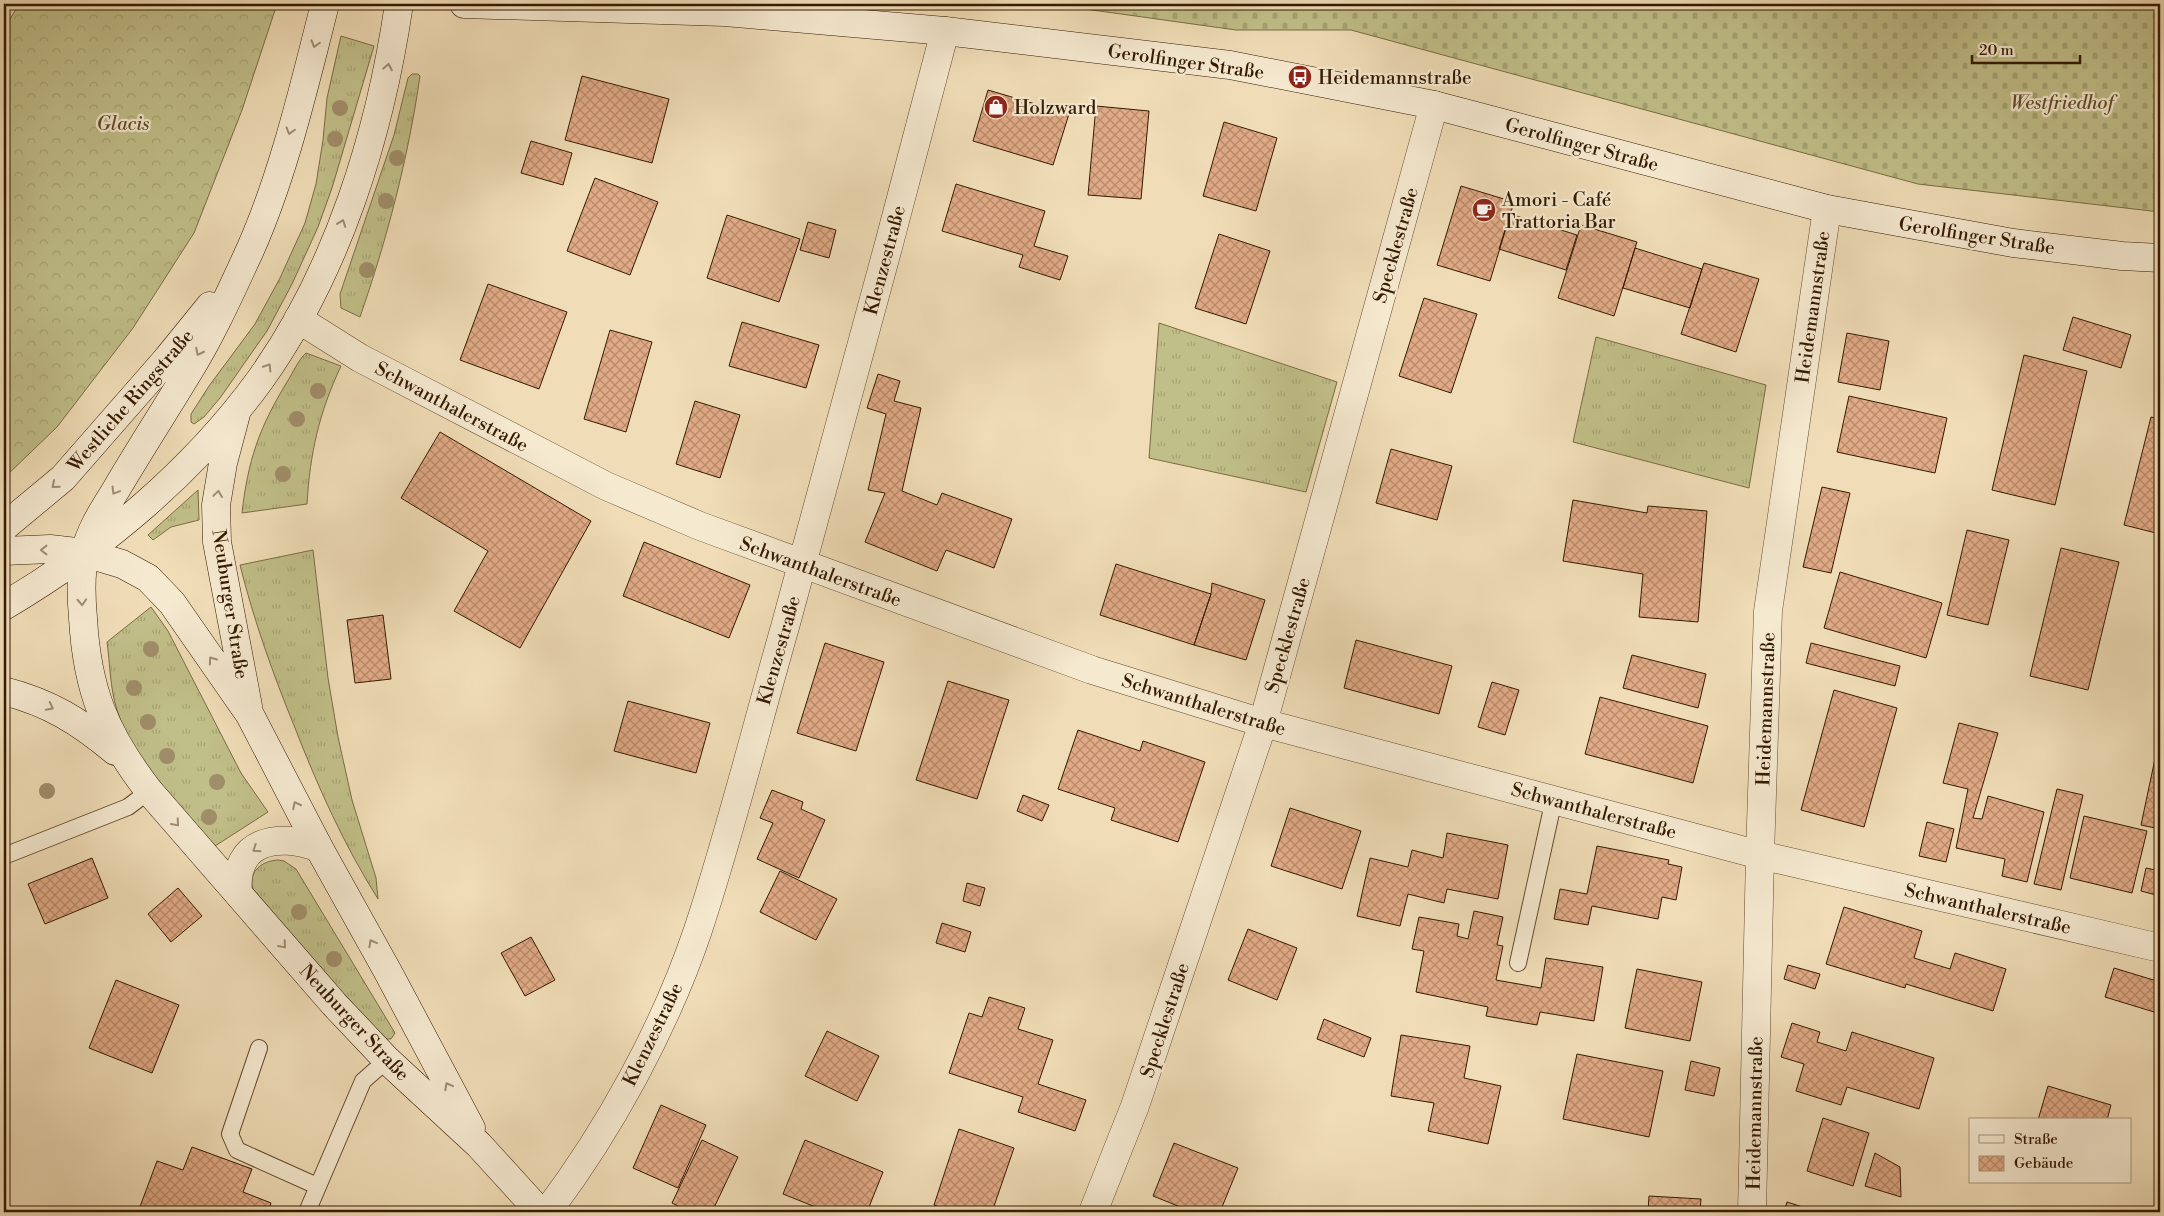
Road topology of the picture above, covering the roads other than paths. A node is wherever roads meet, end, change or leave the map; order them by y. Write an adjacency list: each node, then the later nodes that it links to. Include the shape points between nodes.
1 (325, 4): 9 (street, Westliche Ringstraße, one-way to 9, via 283,158)
2 (399, 4): 10 (street, one-way to 2, via 335,241 362,168 383,95)
3 (464, 4): 4 (street, Gerolfinger Straße)
4 (524, 6): 5 (street, Gerolfinger Straße, via 725,12)
5 (945, 31): 6 (street, Gerolfinger Straße, via 1230,65); 15 (street, Klenzestraße)
6 (1434, 105): 7 (street, Gerolfinger Straße); 19 (street, Specklestraße)
7 (1827, 209): 8 (street, Gerolfinger Straße, via 2013,243); 24 (street, Heidemannstraße, via 1768,611)
8 (2160, 258)
9 (245, 262): 12 (street, Westliche Ringstraße, one-way to 12, via 167,359 63,478); 14 (street, Westliche Ringstraße, one-way to 14, via 189,372 93,528)
10 (298, 319): 11 (street, one-way to 10); 15 (street, Schwanthalerstraße, via 360,358 606,486)
11 (239, 406): 14 (street, via 183,468 137,512); 18 (street, Neuburger Straße, one-way to 11, via 217,542 216,505 222,463)
12 (4, 527)
13 (4, 551): 14 (street, Neuburger Straße, one-way to 13, via 50,549)
14 (85, 553): 16 (street); 18 (street, Neuburger Straße, one-way to 14, via 172,602 148,578 122,564); 20 (street, Neuburger Straße, one-way to 20, via 81,590 86,663 99,708)
15 (802, 564): 19 (street, Schwanthalerstraße, via 1083,666); 35 (street, Klenzestraße, via 697,932 663,1016 621,1098 566,1188)
16 (4, 606)
17 (4, 691): 20 (street, Neuburger Straße, one-way to 20, via 34,699 86,726)
18 (250, 715): 23 (street, Neuburger Straße, one-way to 18)
19 (1263, 723): 22 (street, Schwanthalerstraße); 36 (street, Specklestraße, via 1135,1106)
20 (123, 758): 21 (street, Neuburger Straße)
21 (149, 791): 25 (lane, via 128,807); 26 (street, Neuburger Straße, one-way to 26)
22 (1554, 799): 24 (street, Schwanthalerstraße); 28 (lane)
23 (319, 848): 26 (street, one-way to 26, via 284,839 259,845 240,864 236,877); 31 (street, Neuburger Straße, one-way to 23)
24 (1760, 855): 27 (street, Schwanthalerstraße); 37 (street, Heidemannstraße)
25 (4, 856)
26 (238, 893): 30 (street, Neuburger Straße, one-way to 30)
27 (2160, 948)
28 (1518, 963)
29 (259, 1048): 32 (lane, via 230,1134 233,1142 237,1150)
30 (386, 1060): 31 (street, Neuburger Straße); 32 (lane, via 363,1081)
31 (479, 1145): 34 (street, Neuburger Straße)
32 (317, 1186): 33 (lane)
33 (307, 1212)
34 (540, 1212)
35 (547, 1212)
36 (1093, 1212)
37 (1752, 1212)

